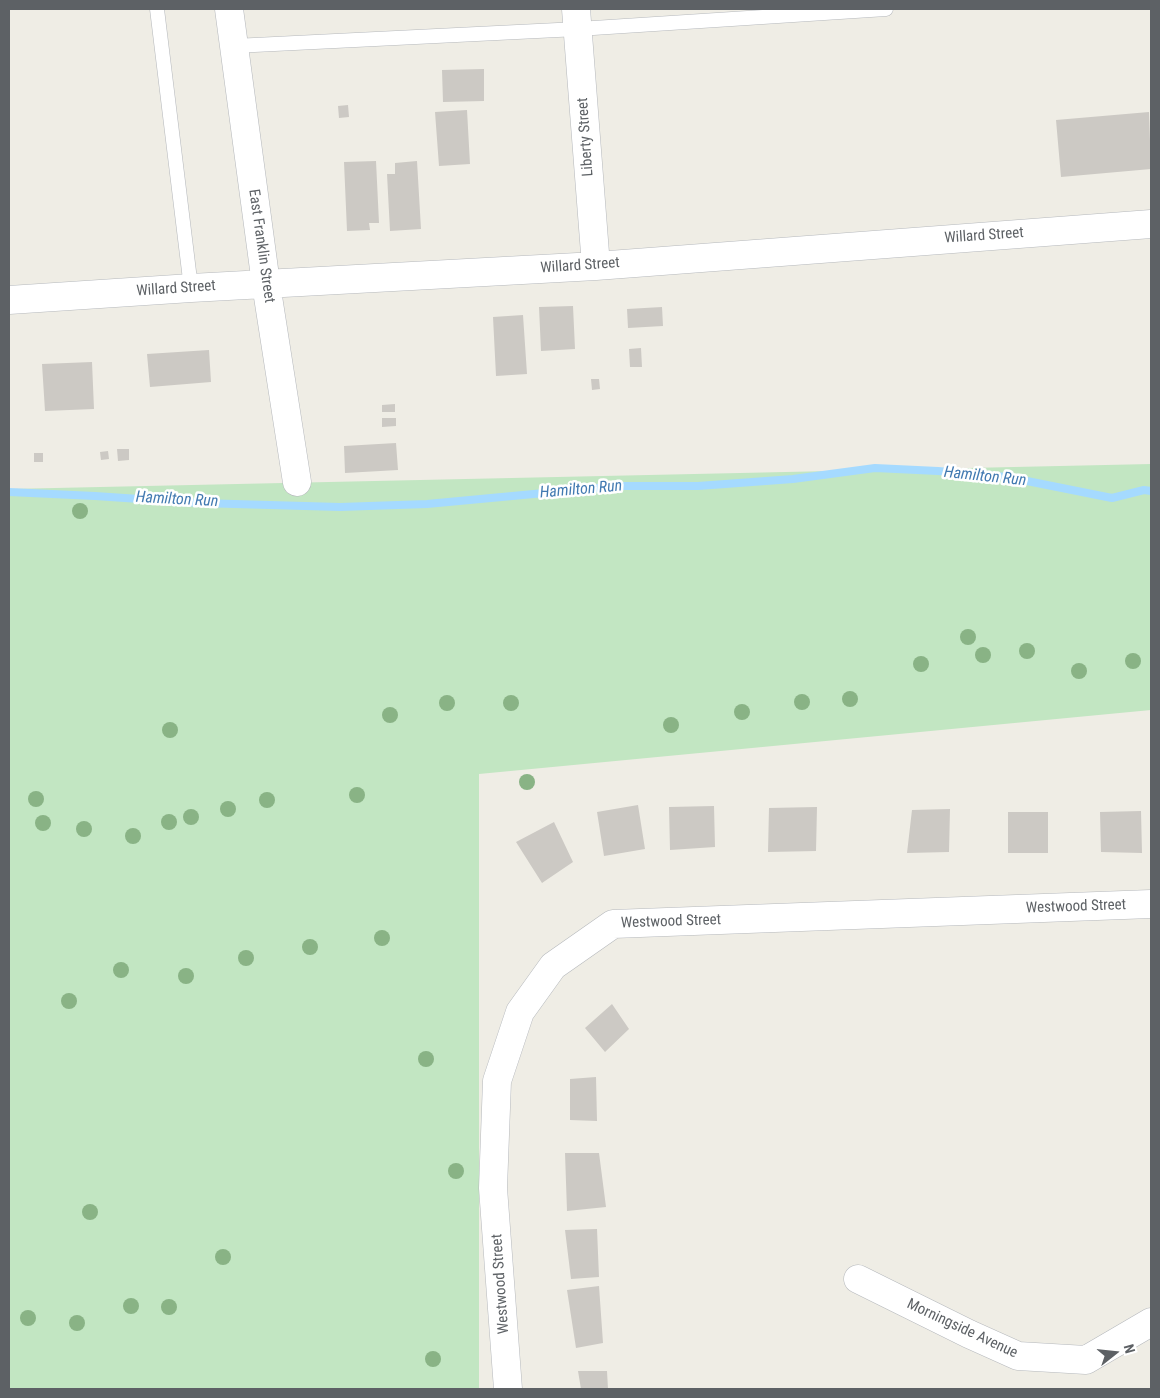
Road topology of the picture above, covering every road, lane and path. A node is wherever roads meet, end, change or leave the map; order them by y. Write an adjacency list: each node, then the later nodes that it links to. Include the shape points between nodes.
1 (156, 9): 9 (lane)
2 (229, 9): 5 (street, East Franklin Street)
3 (886, 9): 4 (lane)
4 (577, 19): 5 (lane); 7 (street, Liberty Street)
5 (234, 46): 8 (street, East Franklin Street)
6 (1151, 224): 7 (street, Willard Street)
7 (596, 266): 8 (street, Willard Street)
8 (266, 284): 9 (street, Willard Street); 11 (street, East Franklin Street)
9 (191, 288): 10 (street, Willard Street)
10 (9, 300)
11 (297, 482)
12 (1151, 904): 15 (street, Westwood Street, via 613,924 553,966 520,1012 497,1081 493,1188)
13 (858, 1279): 14 (street, Morningside Avenue, via 1018,1356 1086,1360)
14 (1151, 1322)
15 (508, 1389)

